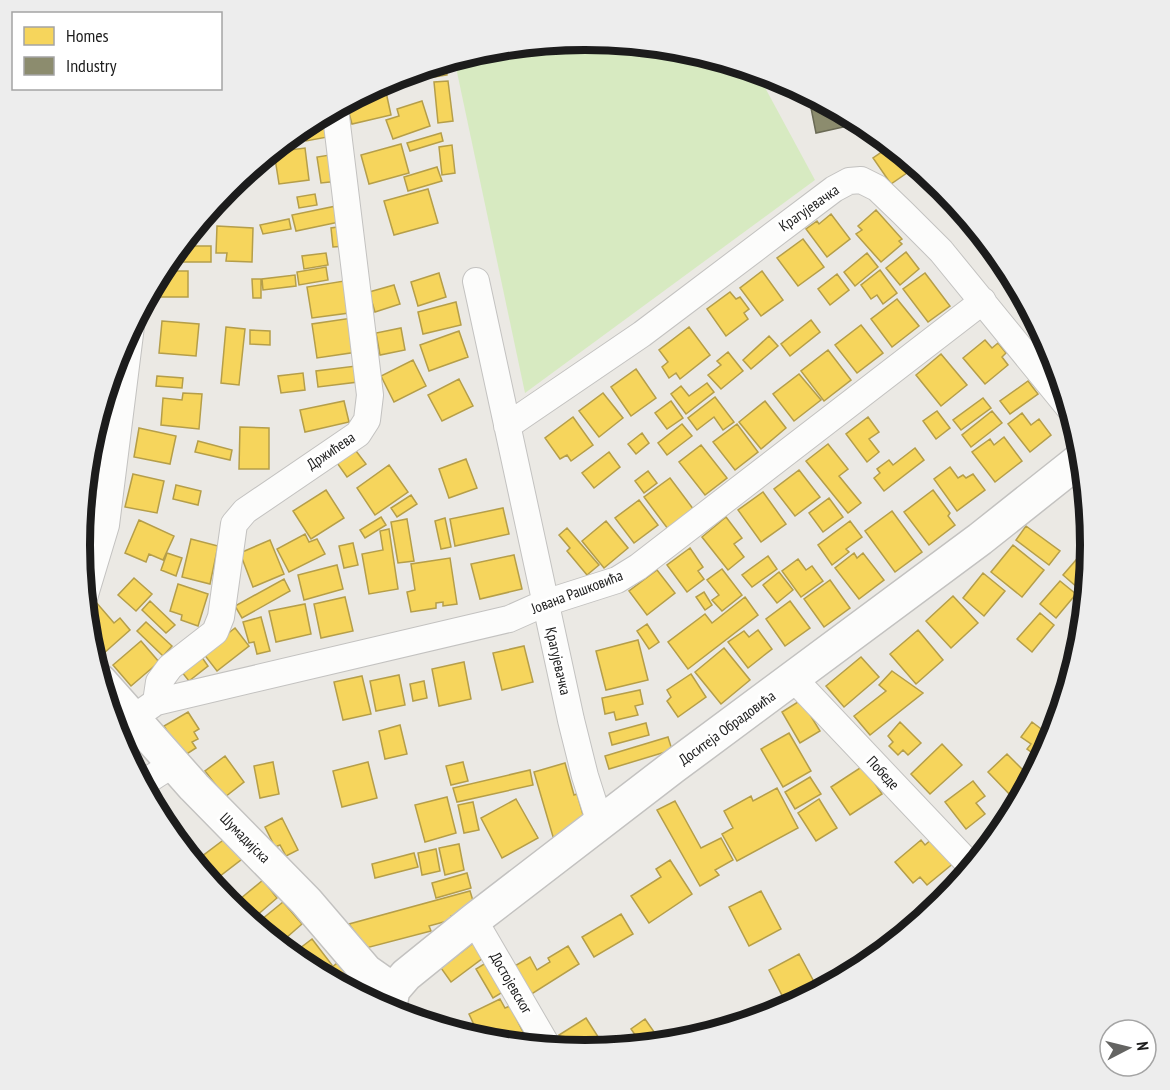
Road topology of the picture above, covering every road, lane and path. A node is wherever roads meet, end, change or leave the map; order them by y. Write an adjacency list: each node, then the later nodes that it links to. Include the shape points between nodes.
1 (336, 117): 12 (street, Држићева, via 370,395 367,420 358,434 245,511 234,524 221,617 215,632 170,666)
2 (476, 281): 6 (street, Крагујевачка)
3 (983, 301): 5 (street, Крагујевачка); 6 (street, Крагујевачка, via 941,251 877,188 861,180 849,181 798,214 642,334); 9 (street, Јована Рашковића, via 638,567 617,580)
4 (127, 354): 8 (street, via 106,525)
5 (1056, 391)
6 (507, 426): 9 (street, Крагујевачка)
7 (1074, 465): 10 (street, Доситеја Обрадовића)
8 (91, 575)
9 (545, 603): 12 (street, Јована Рашковића, via 509,619); 15 (street, Крагујевачка, via 571,720)
10 (794, 679): 15 (street, Доситеја Обрадовића); 16 (street, Победе)
11 (111, 688): 12 (street, Шумадијска)
12 (144, 710): 13 (street, Шумадијска)
13 (173, 764): 14 (street); 18 (street, Шумадијска, via 292,886)
14 (149, 779)
15 (600, 824): 17 (street, Доситеја Обрадовића)
16 (967, 861)
17 (474, 920): 18 (street, Доситеја Обрадовића, via 406,975); 19 (street, Достојевског)
18 (391, 1001)
19 (543, 1038)

